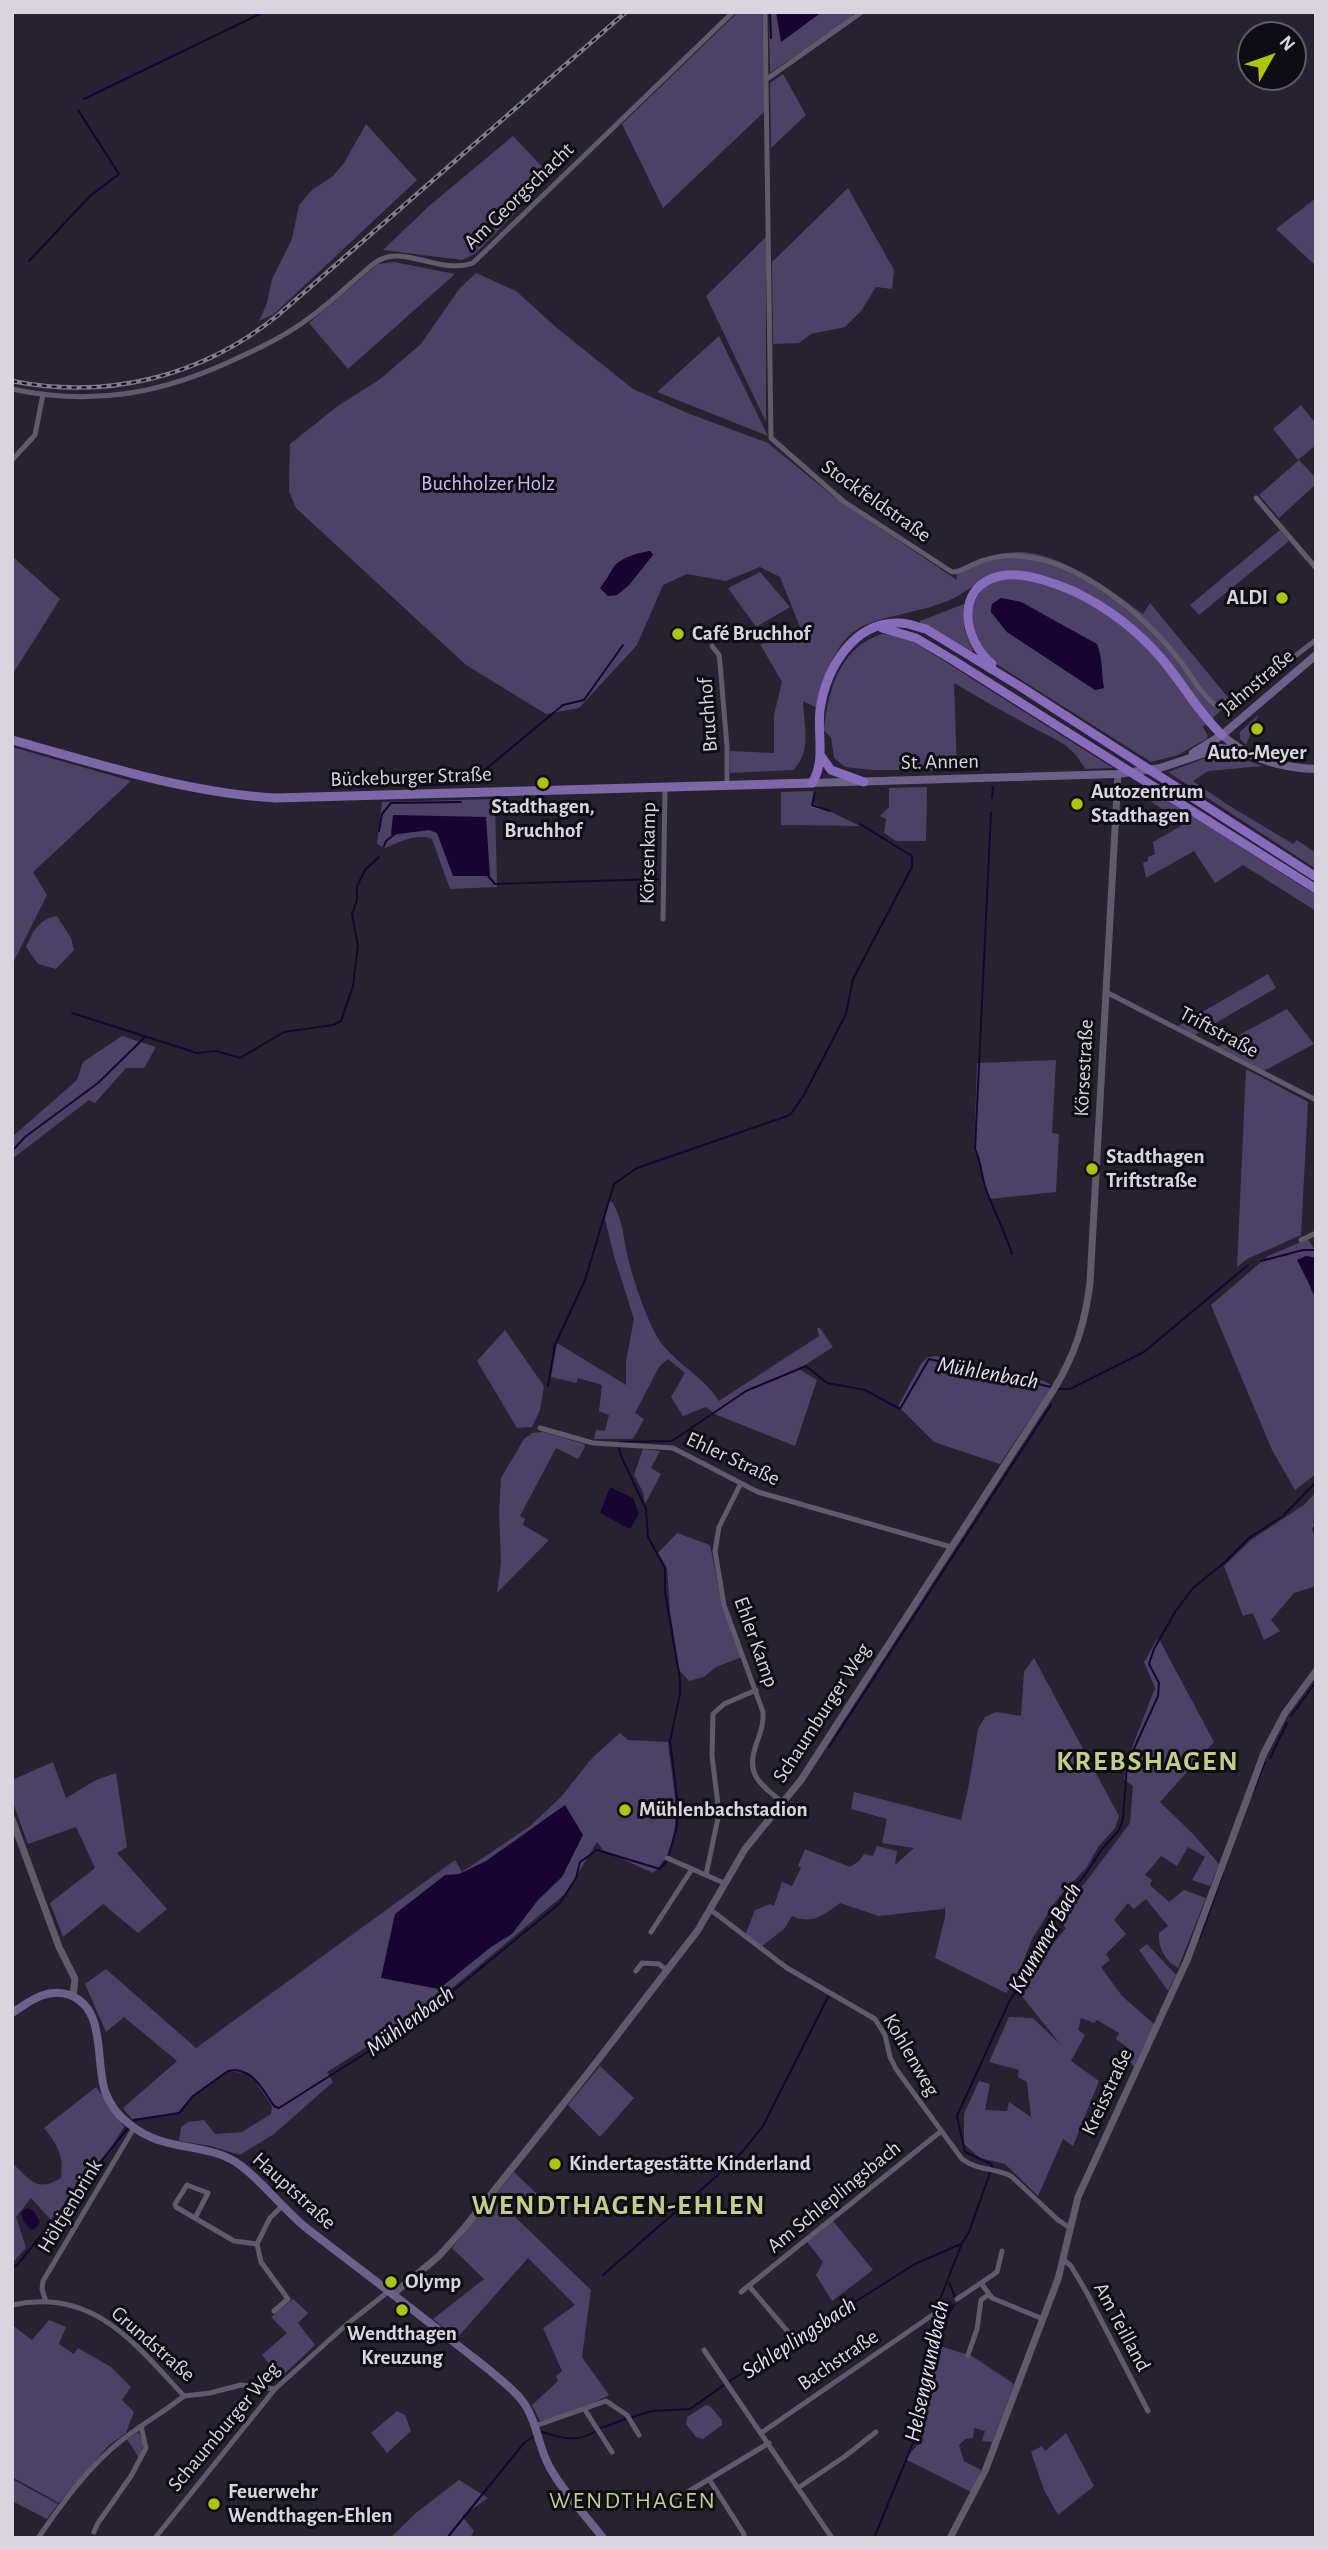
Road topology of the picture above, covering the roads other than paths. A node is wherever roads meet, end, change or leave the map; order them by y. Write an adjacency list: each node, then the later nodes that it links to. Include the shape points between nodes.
1 (733, 12): 6 (street, Am Georgschacht, via 472,263 463,267 382,258 305,321 196,377 133,394)
2 (765, 12): 4 (street, Stockfeldstraße)
3 (862, 12): 4 (street)
4 (766, 79): 11 (street, Stockfeldstraße, via 770,432 782,450 844,501 952,572 985,560 1019,556 1051,564 1106,590 1159,635 1214,704 1236,701)
5 (12, 388): 6 (street, Am Georgschacht)
6 (43, 394): 7 (street, via 35,435)
7 (12, 460)
8 (1256, 498): 9 (street)
9 (1316, 568)
10 (877, 626): 14 (highway, via 898,623 926,629); 18 (highway, via 853,641 827,681 820,712); 21 (highway, via 916,638)
11 (1316, 640)
12 (714, 648): 24 (street, Bruchhof, via 720,663)
13 (1316, 655): 15 (main road, Jahnstraße)
14 (1021, 687): 15 (highway, via 988,662 969,633 967,616 979,587 1001,576 1036,578 1071,590 1122,621 1163,660); 27 (highway)
15 (1222, 735): 17 (main road, St. Annen); 19 (main road, St. Annen)
16 (12, 740): 26 (main road, Bückeburger Straße, via 188,788 236,796)
17 (1243, 751): 19 (main road, St. Annen, via 1220,748); 20 (main road, St. Annen, via 1275,764)
18 (820, 755): 22 (highway, via 831,769); 23 (highway, via 820,768)
19 (1181, 760): 21 (main road, St. Annen, via 1160,768)
20 (1316, 769)
21 (1120, 770): 22 (main road, St. Annen); 28 (highway); 30 (street, Körsestraße)
22 (864, 782): 23 (main road, St. Annen)
23 (812, 783): 24 (main road, St. Annen)
24 (727, 785): 25 (main road, St. Annen)
25 (699, 786): 26 (main road, Bückeburger Straße)
26 (664, 787): 29 (street, Körsenkamp)
27 (1316, 877)
28 (1316, 889)
29 (663, 919)
30 (1106, 992): 31 (street, Triftstraße); 34 (street, Körsestraße, via 1090,1283)
31 (1316, 1100)
32 (1316, 1233): 33 (street)
33 (1301, 1240)
34 (1071, 1360): 37 (street, Schaumburger Weg)
35 (540, 1428): 36 (street, Ehler Straße, via 593,1443 673,1448)
36 (741, 1483): 37 (street, Ehler Straße, via 780,1499); 39 (street, Ehler Kamp, via 715,1544 724,1605)
37 (951, 1547): 40 (street, Schaumburger Weg)
38 (1316, 1671): 56 (street, Kreisstraße, via 1285,1713 1264,1753 1188,1958 1092,2164)
39 (756, 1690): 40 (street, Ehler Kamp, via 764,1720 751,1766); 44 (street, via 713,1714 712,1756 719,1813)
40 (783, 1803): 45 (street, Schaumburger Weg, via 744,1849)
41 (12, 1819): 50 (street, Hauptstraße, via 75,1979)
42 (667, 1858): 43 (street)
43 (692, 1869): 44 (street); 47 (street)
44 (706, 1875): 45 (street)
45 (724, 1883): 46 (street, Schaumburger Weg)
46 (710, 1910): 49 (street, Schaumburger Weg); 53 (street, Kohlenweg, via 794,1974 875,2019 896,2069)
47 (651, 1932)
48 (636, 1971): 49 (street, via 642,1964 659,1964)
49 (667, 1971): 62 (street, Schaumburger Weg, via 465,2227 439,2256)
50 (73, 1996): 51 (main road, via 40,1995); 52 (main road, Hauptstraße, via 92,2017 106,2093)
51 (12, 2013)
52 (134, 2128): 54 (main road, Hauptstraße, via 161,2142 224,2155 248,2171); 66 (street, Höltjenbrink, via 43,2281)
53 (940, 2132): 56 (street, Kohlenweg, via 970,2166 1011,2176); 61 (street, Am Schleplingsbach)
54 (282, 2206): 57 (street); 62 (main road, Hauptstraße)
55 (196, 2216): 55 (street, via 208,2193 187,2185 175,2204); 57 (street, via 234,2241)
56 (1070, 2228): 59 (street, Kreisstraße)
57 (257, 2244): 68 (street, via 261,2262 289,2299)
58 (1002, 2250): 60 (street, via 997,2272)
59 (1064, 2260): 70 (street, Kreisstraße); 77 (street, Am Teilland, via 1087,2293)
60 (981, 2283): 64 (street); 65 (street)
61 (748, 2286): 63 (street, Am Schleplingsbach); 71 (street)
62 (391, 2292): 74 (street, Schaumburger Weg, via 336,2333); 79 (main road, Hauptstraße, via 511,2389)
63 (741, 2292)
64 (988, 2295): 70 (street); 73 (street, via 981,2300)
65 (957, 2298)
66 (46, 2302): 67 (street, Grundstraße); 75 (street, Grundstraße, via 86,2310 118,2328)
67 (12, 2305)
68 (274, 2311)
69 (934, 2314): 81 (street, Bachstraße)
70 (1043, 2319): 94 (street, Kreisstraße, via 985,2471)
71 (789, 2333)
72 (704, 2350): 81 (street)
73 (968, 2355)
74 (275, 2389): 75 (street, Grundstraße, via 241,2385); 90 (street, Schaumburger Weg)
75 (184, 2396): 78 (street)
76 (585, 2410): 79 (street); 82 (street, via 606,2401 627,2415); 84 (street)
77 (1148, 2411)
78 (141, 2426): 88 (street, via 146,2448); 89 (street, via 84,2475)
79 (535, 2427): 91 (main road, Hauptstraße, via 550,2469)
80 (876, 2432): 86 (street)
81 (761, 2433): 83 (street)
82 (639, 2435)
83 (769, 2443): 85 (street); 86 (street)
84 (612, 2452)
85 (709, 2479): 87 (street); 92 (street)
86 (799, 2488): 93 (street)
87 (674, 2497)
88 (94, 2532)
89 (38, 2538)
90 (155, 2538)
91 (603, 2538)
92 (744, 2538)
93 (832, 2538)
94 (950, 2538)

